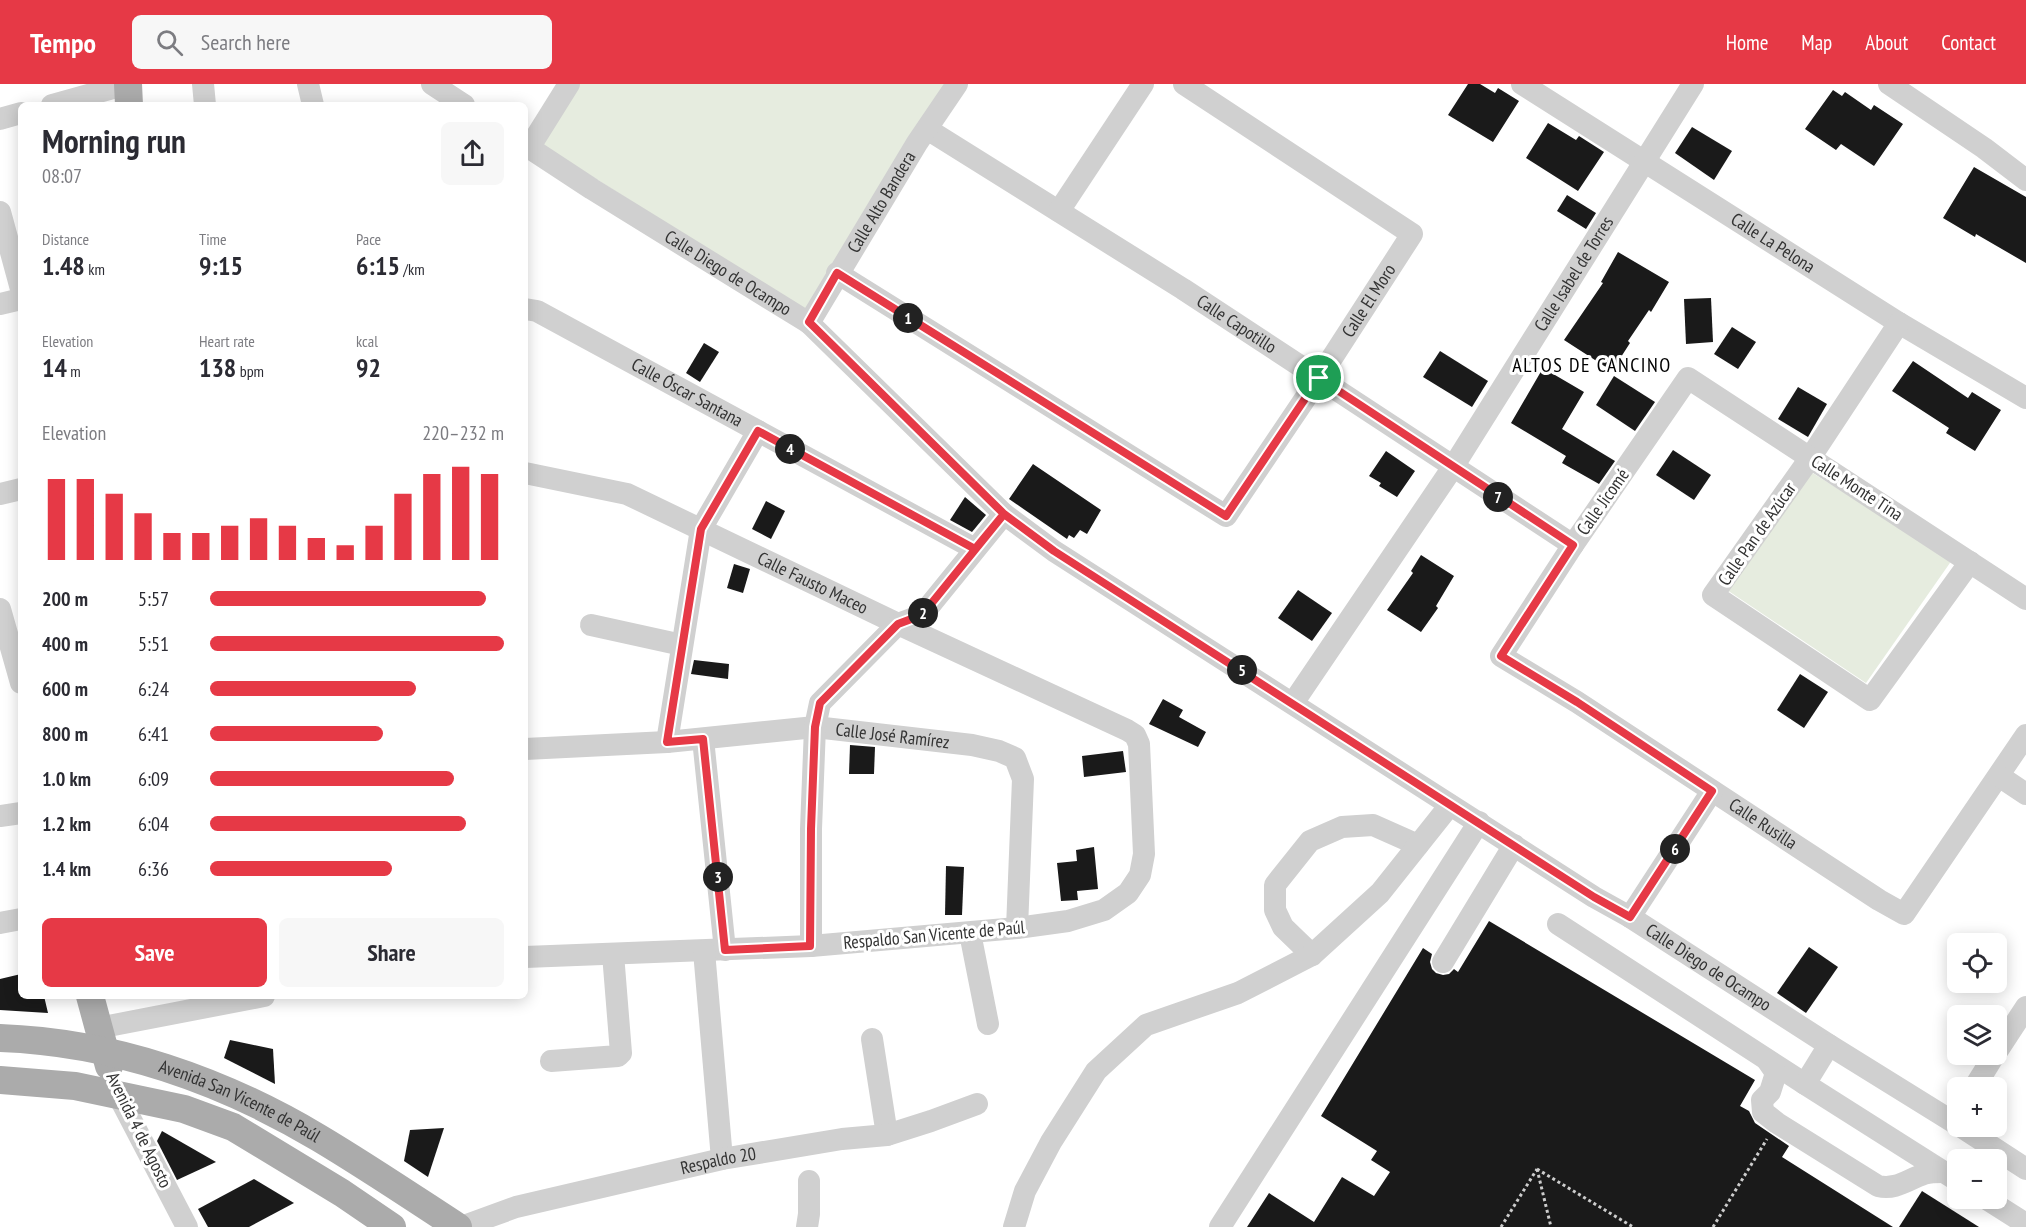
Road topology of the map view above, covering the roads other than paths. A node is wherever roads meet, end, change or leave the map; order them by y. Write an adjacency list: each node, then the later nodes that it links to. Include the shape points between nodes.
1 (128, 84): 12 (street); 13 (main road)
2 (203, 84): 14 (street)
3 (308, 84): 15 (street)
4 (432, 84): 16 (street)
5 (569, 84): 20 (street)
6 (957, 84): 19 (street, Calle Alto Bandera)
7 (1143, 84): 25 (street)
8 (1184, 84): 33 (street, Calle El Moro, via 1412,234)
9 (1522, 84): 22 (street, Calle La Pelona)
10 (1693, 84): 22 (street, Calle Isabel de Torres)
11 (1889, 84): 23 (street)
12 (63, 102)
13 (129, 102)
14 (205, 102)
15 (312, 102)
16 (459, 102)
17 (18, 114): 18 (street)
18 (0, 119)
19 (927, 129): 25 (street, Calle Capotillo); 26 (street, Calle Alto Bandera)
20 (528, 145)
21 (528, 147): 31 (street, Calle Diego de Ocampo)
22 (1644, 160): 32 (street, Calle La Pelona); 38 (street, Calle Isabel de Torres)
23 (2023, 172)
24 (0, 212): 27 (street)
25 (1059, 212): 33 (street, Calle Capotillo)
26 (837, 273): 31 (street, Calle Alto Bandera); 33 (street, Calle El Moro, via 1226,516)
27 (18, 278)
28 (18, 300): 29 (street)
29 (0, 304)
30 (529, 308): 36 (street, Calle Óscar Santana)
31 (809, 322): 42 (street, Calle Diego de Ocampo)
32 (1899, 323): 35 (street, Calle La Pelona); 37 (street, Calle Pan de Azúcar)
33 (1319, 378): 38 (street, Calle Capotillo)
34 (1688, 378): 37 (street, Calle Monte Tina); 44 (street, Calle Jicomé)
35 (2026, 398)
36 (758, 431): 43 (street); 45 (street, Calle Óscar Santana)
37 (1810, 458): 46 (street, Calle Monte Tina); 46 (street, Calle Pan de Azúcar, via 1713,596 1870,700)
38 (1453, 467): 44 (street, Calle Capotillo); 54 (street, Calle Isabel de Torres)
39 (528, 474): 43 (street, Calle Fausto Maceo, via 627,494)
40 (18, 490): 41 (street)
41 (0, 494)
42 (1004, 514): 45 (street); 54 (street, Calle Diego de Ocampo, via 1054,551)
43 (701, 529): 49 (street, Calle Fausto Maceo); 51 (street)
44 (1573, 545): 52 (street, Calle Jicomé)
45 (975, 549): 49 (street, via 922,615)
46 (1970, 562): 47 (street, Calle Monte Tina)
47 (2026, 599)
48 (0, 609): 53 (street)
49 (898, 624): 55 (street, via 820,703); 56 (street, Calle Fausto Maceo)
50 (591, 625): 51 (street)
51 (682, 645): 59 (street)
52 (1501, 656): 62 (street, Calle Rusilla)
53 (18, 672)
54 (1293, 703): 64 (street, Calle Diego de Ocampo)
55 (815, 727): 58 (street, Calle José Ramírez); 74 (street, Calle José Ramírez, via 972,746 1015,758 1023,779); 76 (street)
56 (1127, 730): 74 (street, Respaldo San Vicente de Paúl, via 1139,744 1144,854 1140,875 1128,893 1104,910 1068,921)
57 (2026, 735): 61 (street)
58 (703, 739): 59 (street, Calle José Ramírez); 77 (street)
59 (667, 742): 60 (street, Calle José Ramírez)
60 (528, 749)
61 (1999, 776): 62 (street, Calle Rusilla, via 1904,914); 63 (street)
62 (1712, 791): 70 (street)
63 (2026, 794)
64 (1450, 805): 67 (street, Calle Diego de Ocampo); 69 (street)
65 (18, 813): 66 (street)
66 (0, 816)
67 (1479, 822): 68 (street, Calle Diego de Ocampo); 112 (street)
68 (1507, 840): 70 (street, Calle Diego de Ocampo); 81 (street)
69 (1418, 845): 79 (street, via 1380,893); 79 (street, via 1373,825 1342,827 1310,841 1275,885 1275,910 1283,927)
70 (1630, 917): 90 (street, Calle Diego de Ocampo)
71 (18, 920): 72 (street)
72 (0, 923)
73 (1558, 924): 91 (street)
74 (1017, 928): 75 (street, Respaldo San Vicente de Paúl)
75 (970, 933): 76 (street, Respaldo San Vicente de Paúl); 85 (street)
76 (810, 946): 77 (street, Respaldo San Vicente de Paúl)
77 (714, 951): 78 (street, Respaldo San Vicente de Paúl); 100 (street)
78 (613, 954): 80 (street, Respaldo San Vicente de Paúl); 92 (street, via 621,1053)
79 (1312, 955): 111 (street, via 1238,993 1146,1025 1096,1071 1025,1191)
80 (528, 957)
81 (1437, 957)
82 (91, 999): 88 (main road, Avenida 4 de Agosto)
83 (253, 999): 88 (street)
84 (2026, 1007): 86 (street)
85 (988, 1024)
86 (2007, 1037)
87 (0, 1038): 88 (main road, Avenida San Vicente de Paúl)
88 (101, 1039): 95 (main road, Avenida 4 de Agosto); 109 (main road, Avenida San Vicente de Paúl, via 278,1115)
89 (872, 1039): 98 (street)
90 (1829, 1045): 94 (street); 97 (street, Calle Diego de Ocampo)
91 (1767, 1059): 94 (street); 103 (street, via 1776,1073 1770,1092 1762,1100 1763,1112 1777,1123 1878,1186 1898,1186 1925,1174)
92 (551, 1061)
93 (0, 1080): 95 (main road, Avenida San Vicente de Paúl)
94 (1805, 1084): 102 (street)
95 (117, 1093): 107 (street, Avenida 4 de Agosto); 108 (main road, Avenida San Vicente de Paúl, via 184,1109 233,1127)
96 (978, 1104): 98 (street, Respaldo 20)
97 (1947, 1116)
98 (887, 1135): 100 (street, Respaldo 20)
99 (1979, 1137): 101 (street, Calle Diego de Ocampo)
100 (722, 1159): 109 (street, Respaldo 20, via 516,1207)
101 (2026, 1169)
102 (1947, 1174)
103 (1947, 1176)
104 (808, 1181): 110 (street)
105 (2002, 1209): 106 (street)
106 (2026, 1224)
107 (183, 1226)
108 (392, 1227)
109 (459, 1227)
110 (807, 1227)
111 (1014, 1227)
112 (1220, 1227)

